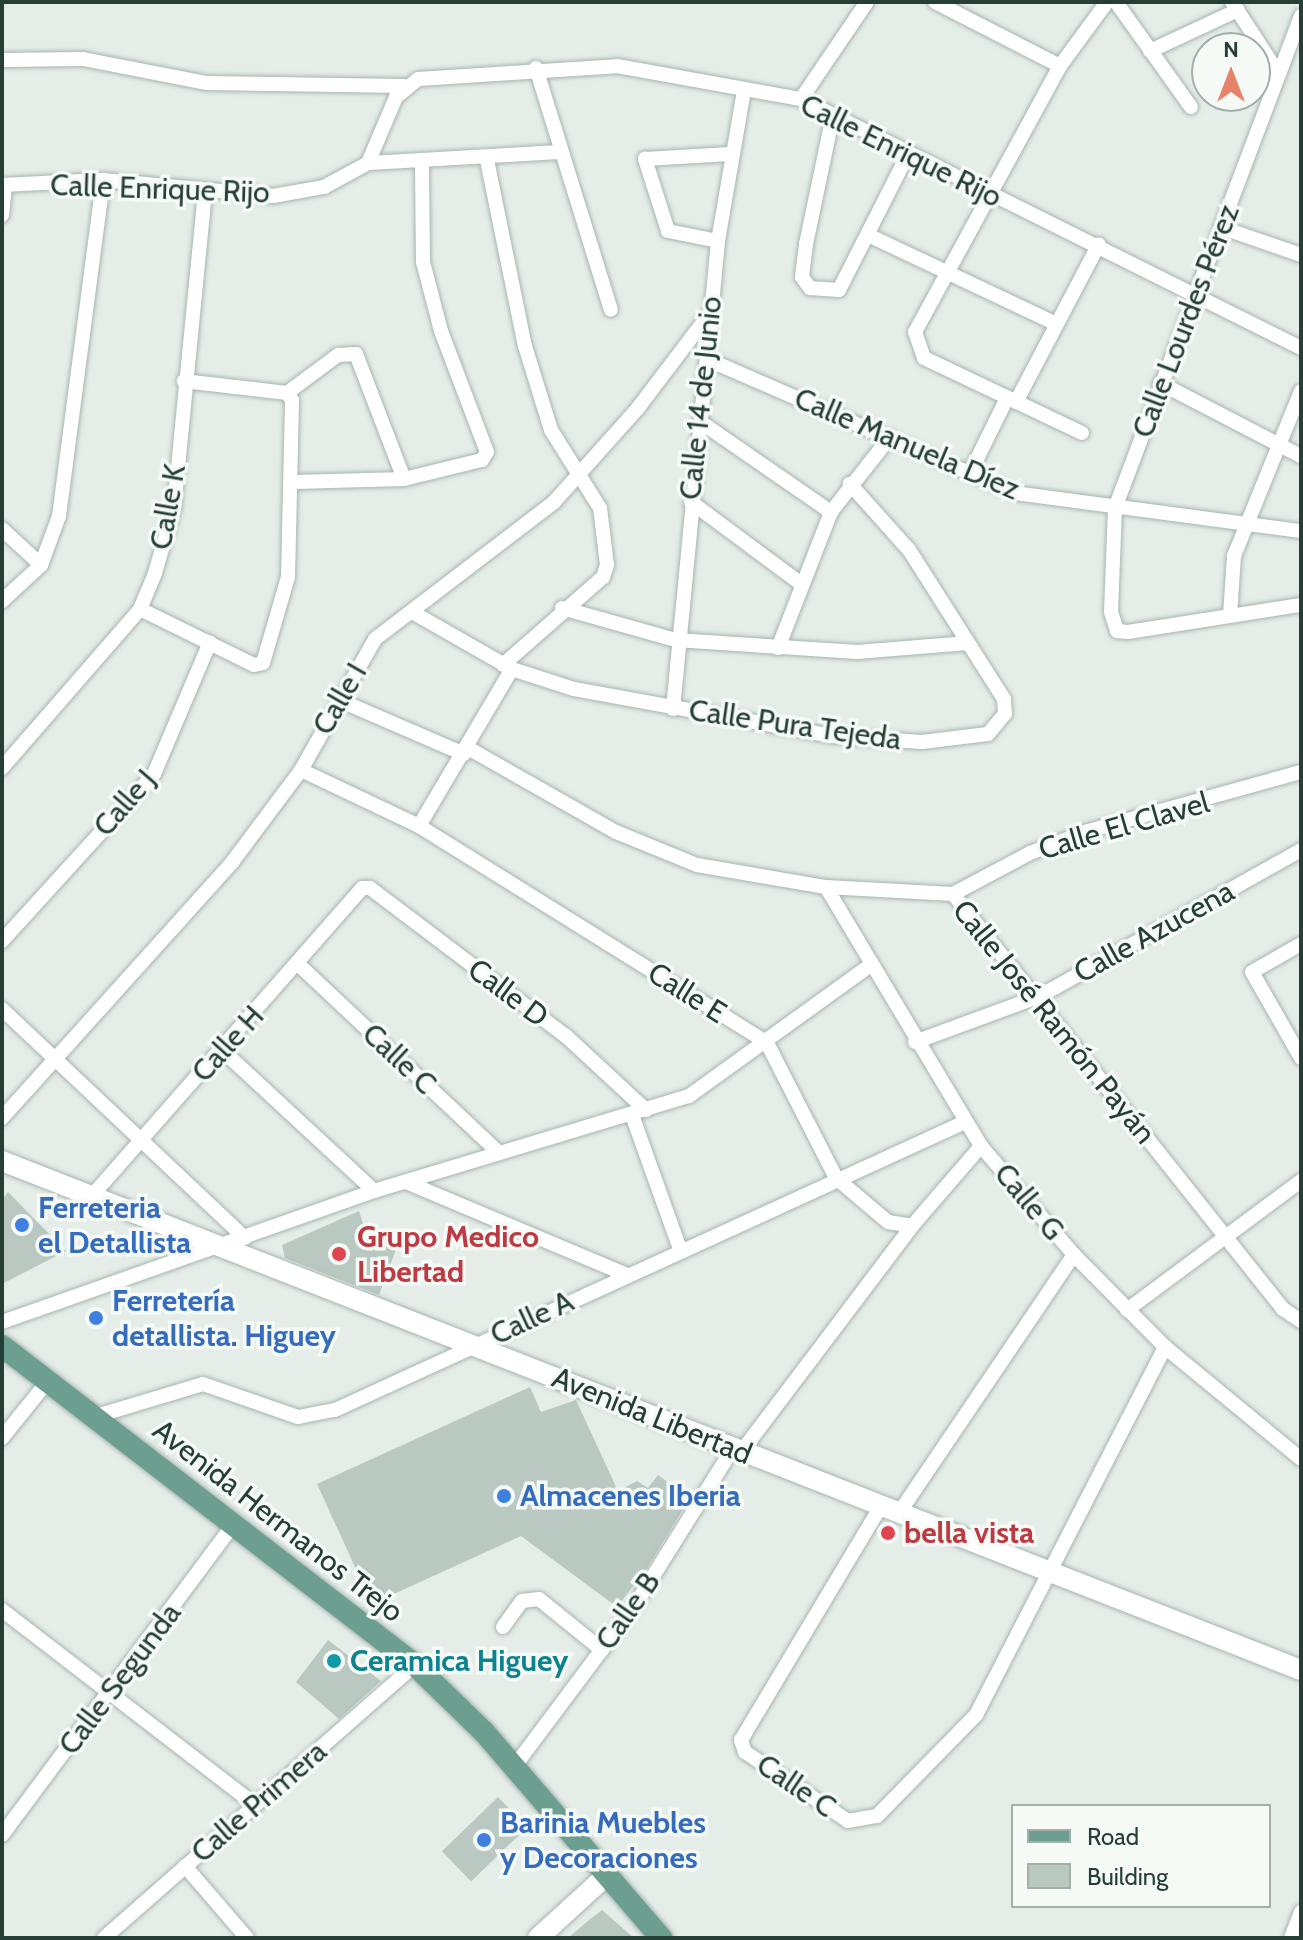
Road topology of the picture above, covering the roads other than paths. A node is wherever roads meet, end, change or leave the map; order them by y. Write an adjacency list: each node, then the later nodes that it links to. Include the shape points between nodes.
1 (867, 2): 14 (street)
2 (935, 2): 9 (street)
3 (1107, 2): 9 (street)
4 (1116, 2): 7 (street)
5 (1235, 6): 7 (street); 11 (street)
6 (1301, 16): 11 (street, Calle Lourdes Pérez)
7 (1150, 51): 15 (street)
8 (2, 60): 12 (street, Calle Enrique Rijo, via 83,59 206,83)
9 (1060, 66): 26 (street)
10 (536, 68): 12 (street, Calle Enrique Rijo, via 418,79); 13 (street, Calle Enrique Rijo, via 617,66); 17 (street)
11 (1279, 74): 28 (street, Calle Lourdes Pérez)
12 (404, 86): 21 (street)
13 (744, 90): 14 (street, Calle Enrique Rijo); 18 (street, Calle 14 de Junio)
14 (801, 99): 16 (street, Calle Enrique Rijo)
15 (1191, 107)
16 (833, 115): 19 (street, Calle Enrique Rijo); 29 (street, via 804,283 839,290)
17 (561, 152): 20 (street); 35 (street)
18 (730, 154): 30 (street, Calle 14 de Junio); 30 (street, via 645,159 668,231)
19 (908, 154): 26 (street, Calle Enrique Rijo); 29 (street)
20 (487, 160): 22 (street); 51 (street, via 525,346 551,430)
21 (368, 163): 22 (street); 25 (street, Calle Enrique Rijo, via 324,187 273,196)
22 (422, 163): 52 (street, via 423,262 441,331 487,452 482,460)
23 (103, 180): 24 (street, Calle Enrique Rijo); 25 (street, Calle Enrique Rijo); 61 (street, via 59,516)
24 (3, 185): 27 (street)
25 (205, 192): 40 (street, Calle K)
26 (987, 193): 31 (street, Calle Enrique Rijo); 33 (street)
27 (2, 215)
28 (1223, 228): 32 (street); 34 (street, Calle Lourdes Pérez)
29 (868, 235): 33 (street)
30 (718, 241): 36 (street, Calle 14 de Junio)
31 (1099, 244): 34 (street, Calle Enrique Rijo); 37 (street)
32 (1301, 255)
33 (944, 272): 37 (street); 44 (street, via 915,345 924,358)
34 (1197, 294): 38 (street, Calle Enrique Rijo); 41 (street, Calle Lourdes Pérez)
35 (611, 310)
36 (710, 313): 39 (street, Calle 14 de Junio); 51 (street, Calle I)
37 (1056, 324): 44 (street)
38 (1301, 348)
39 (709, 360): 45 (street, Calle 14 de Junio); 47 (street, Calle Manuela Díez)
40 (184, 381): 43 (street); 66 (street, Calle K, via 174,508)
41 (1160, 383): 48 (street); 56 (street, Calle Lourdes Pérez)
42 (1301, 391): 48 (street)
43 (287, 393): 52 (street, via 338,355 356,354); 53 (street, via 294,407)
44 (1011, 400): 46 (street); 50 (street)
45 (702, 423): 55 (street, Calle 14 de Junio); 57 (street)
46 (1082, 433)
47 (890, 437): 50 (street, Calle Manuela Díez); 54 (street)
48 (1275, 445): 49 (street); 58 (street)
49 (1301, 456)
50 (970, 473): 56 (street, Calle Manuela Díez, via 1015,493)
51 (580, 474): 65 (street, via 600,508 606,572); 67 (street, Calle I, via 554,502)
52 (404, 479): 53 (street)
53 (294, 482): 70 (street, via 288,577 268,657 254,665)
54 (850, 484): 57 (street); 71 (street, Calle Pura Tejeda, via 909,550)
55 (691, 502): 62 (street); 69 (street, Calle 14 de Junio)
56 (1115, 508): 58 (street, Calle Manuela Díez); 68 (street, Calle Lourdes Pérez, via 1111,612 1117,631)
57 (831, 512): 62 (street)
58 (1247, 520): 60 (street, Calle Manuela Díez); 68 (street, via 1228,588)
59 (2, 529): 61 (street)
60 (1301, 531)
61 (41, 565): 63 (street)
62 (800, 583): 72 (street)
63 (2, 601)
64 (1301, 605): 68 (street)
65 (562, 608): 69 (street); 73 (street)
66 (140, 609): 70 (street); 77 (street, Calle K)
67 (412, 612): 73 (street, Calle Pura Tejeda); 74 (street, Calle I, via 375,639)
68 (1230, 616)
69 (676, 640): 72 (street); 75 (street, Calle 14 de Junio)
70 (210, 642): 85 (street, Calle J, via 154,774)
71 (968, 643): 72 (street, via 857,652); 75 (street, Calle Pura Tejeda, via 1004,699 1005,714 988,734 922,742 833,736)
72 (778, 648)
73 (508, 667): 75 (street, Calle Pura Tejeda); 76 (street)
74 (339, 700): 76 (street, Calle José Ramón Payán); 78 (street, Calle I)
75 (673, 709)
76 (466, 751): 80 (street); 82 (street, Calle José Ramón Payán, via 616,832 697,865)
77 (2, 768)
78 (301, 770): 80 (street, Calle E); 94 (street, Calle I, via 233,861)
79 (1301, 772): 84 (street, Calle El Clavel, via 1088,831 1030,853)
80 (419, 826): 92 (street, Calle E)
81 (1301, 850): 89 (street, Calle Azucena)
82 (826, 887): 84 (street, Calle José Ramón Payán); 88 (street, Calle G)
83 (362, 888): 87 (street, Calle H); 96 (street, Calle D, via 370,888 566,1036)
84 (953, 894): 89 (street, Calle José Ramón Payán)
85 (2, 941)
86 (1301, 944): 95 (street, via 1252,972)
87 (299, 965): 93 (street, Calle H); 101 (street, Calle C)
88 (869, 966): 91 (street, Calle G); 92 (street)
89 (1040, 996): 91 (street, Calle Azucena); 109 (street, Calle José Ramón Payán)
90 (2, 1009): 94 (street)
91 (915, 1042): 98 (street, Calle G)
92 (767, 1043): 96 (street, via 689,1096); 103 (street)
93 (223, 1051): 99 (street, Calle H); 106 (street)
94 (55, 1056): 97 (street, Calle I); 99 (street)
95 (1301, 1058)
96 (639, 1112): 101 (street); 112 (street)
97 (2, 1118)
98 (963, 1123): 100 (street, Calle G); 103 (street, Calle A)
99 (143, 1136): 107 (street, Calle H); 110 (street)
100 (981, 1146): 108 (street); 113 (street, Calle G)
101 (499, 1153): 105 (street)
102 (2, 1161): 107 (street, Avenida Libertad)
103 (836, 1178): 108 (street, via 888,1222); 112 (street, Calle A)
104 (1301, 1181): 109 (street)
105 (406, 1182): 106 (street); 114 (street)
106 (374, 1191): 110 (street)
107 (90, 1198): 111 (street, Avenida Libertad)
108 (912, 1226): 124 (street, Calle B)
109 (1225, 1235): 115 (street); 116 (street, Calle José Ramón Payán, via 1283,1309)
110 (245, 1238): 111 (street)
111 (219, 1248): 117 (street); 118 (street, Avenida Libertad)
112 (680, 1249): 114 (street, Calle A)
113 (1074, 1255): 115 (street, Calle G); 126 (street, Calle C)
114 (625, 1274): 118 (street, Calle A)
115 (1127, 1310): 120 (street, Calle G)
116 (1301, 1321)
117 (2, 1322)
118 (473, 1345): 122 (street, Calle A, via 313,1417 279,1413 203,1384); 124 (street, Avenida Libertad)
119 (2, 1346): 121 (main road, Avenida Hermanos Trejo)
120 (1165, 1347): 125 (street, Calle G); 128 (street, Calle C)
121 (48, 1381): 122 (main road, Avenida Hermanos Trejo); 123 (street)
122 (93, 1417): 127 (main road, Avenida Hermanos Trejo)
123 (2, 1438)
124 (737, 1450): 126 (street, Avenida Libertad); 131 (street, Calle B)
125 (1301, 1459)
126 (890, 1510): 128 (street, Avenida Libertad); 128 (street, Calle C, via 741,1740 745,1752 848,1821 877,1816 976,1715)
127 (235, 1522): 132 (main road, Avenida Hermanos Trejo); 134 (street, Calle Segunda)
128 (1048, 1573): 133 (street, Avenida Libertad)
129 (4, 1616): 134 (street)
130 (503, 1627): 131 (street, via 527,1598 539,1599)
131 (602, 1650): 135 (street, Calle B)
132 (415, 1665): 135 (main road, Avenida Hermanos Trejo); 136 (street, Calle Primera)
133 (1301, 1670)
134 (111, 1695): 136 (street); 137 (street, Calle Segunda)
135 (514, 1767): 139 (main road, Avenida Hermanos Trejo)
136 (255, 1805): 138 (street, Calle Primera)
137 (2, 1835)
138 (185, 1866): 141 (street, Calle Primera); 142 (street)
139 (608, 1874): 143 (street); 144 (main road, Avenida Hermanos Trejo)
140 (1301, 1912): 145 (street)
141 (108, 1936)
142 (247, 1938)
143 (538, 1938)
144 (661, 1938)
145 (1291, 1938)

